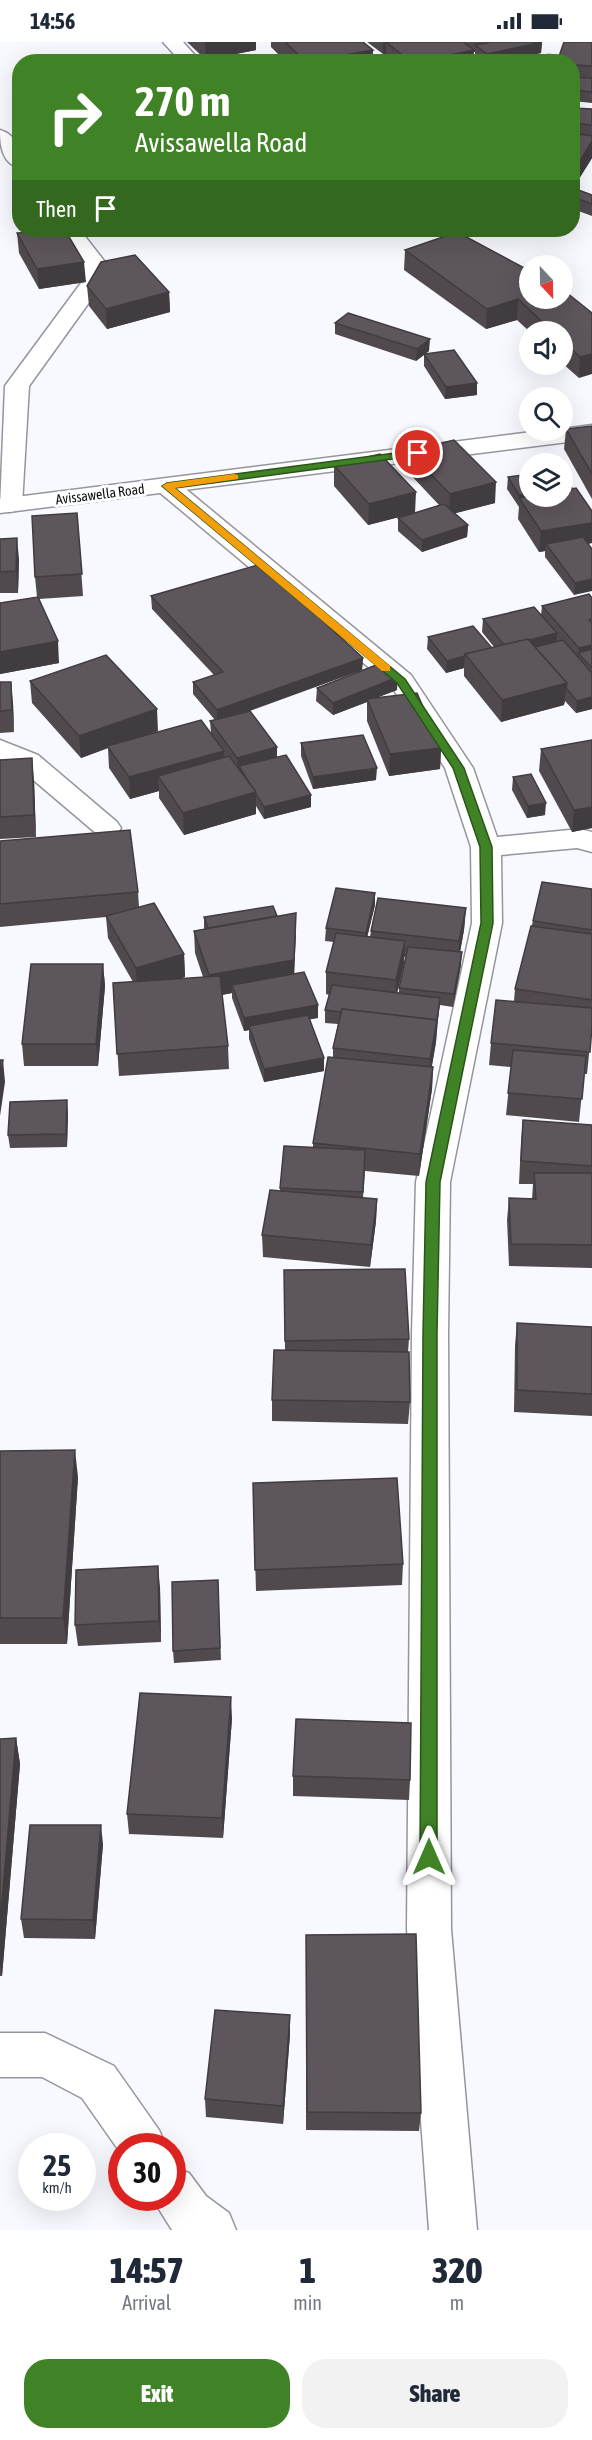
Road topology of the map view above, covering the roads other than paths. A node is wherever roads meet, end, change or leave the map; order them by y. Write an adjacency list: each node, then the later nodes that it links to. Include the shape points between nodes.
1 (172, 42): 2 (street)
2 (184, 54)
3 (0, 136): 4 (street)
4 (12, 152)
5 (75, 237): 8 (street, via 94,262 93,282 17,386)
6 (592, 432): 7 (street, Avissawella Road)
7 (167, 486): 8 (street, Avissawella Road); 12 (street, via 401,681 459,768)
8 (5, 505)
9 (0, 748): 10 (street, via 28,761)
10 (106, 828)
11 (592, 843): 12 (street, via 580,838)
12 (486, 847): 17 (street, via 487,923 433,1182 429,1929)
13 (0, 2055): 14 (street, via 45,2055 98,2082)
14 (134, 2133)
15 (186, 2209): 16 (street)
16 (212, 2230)
17 (453, 2230)

